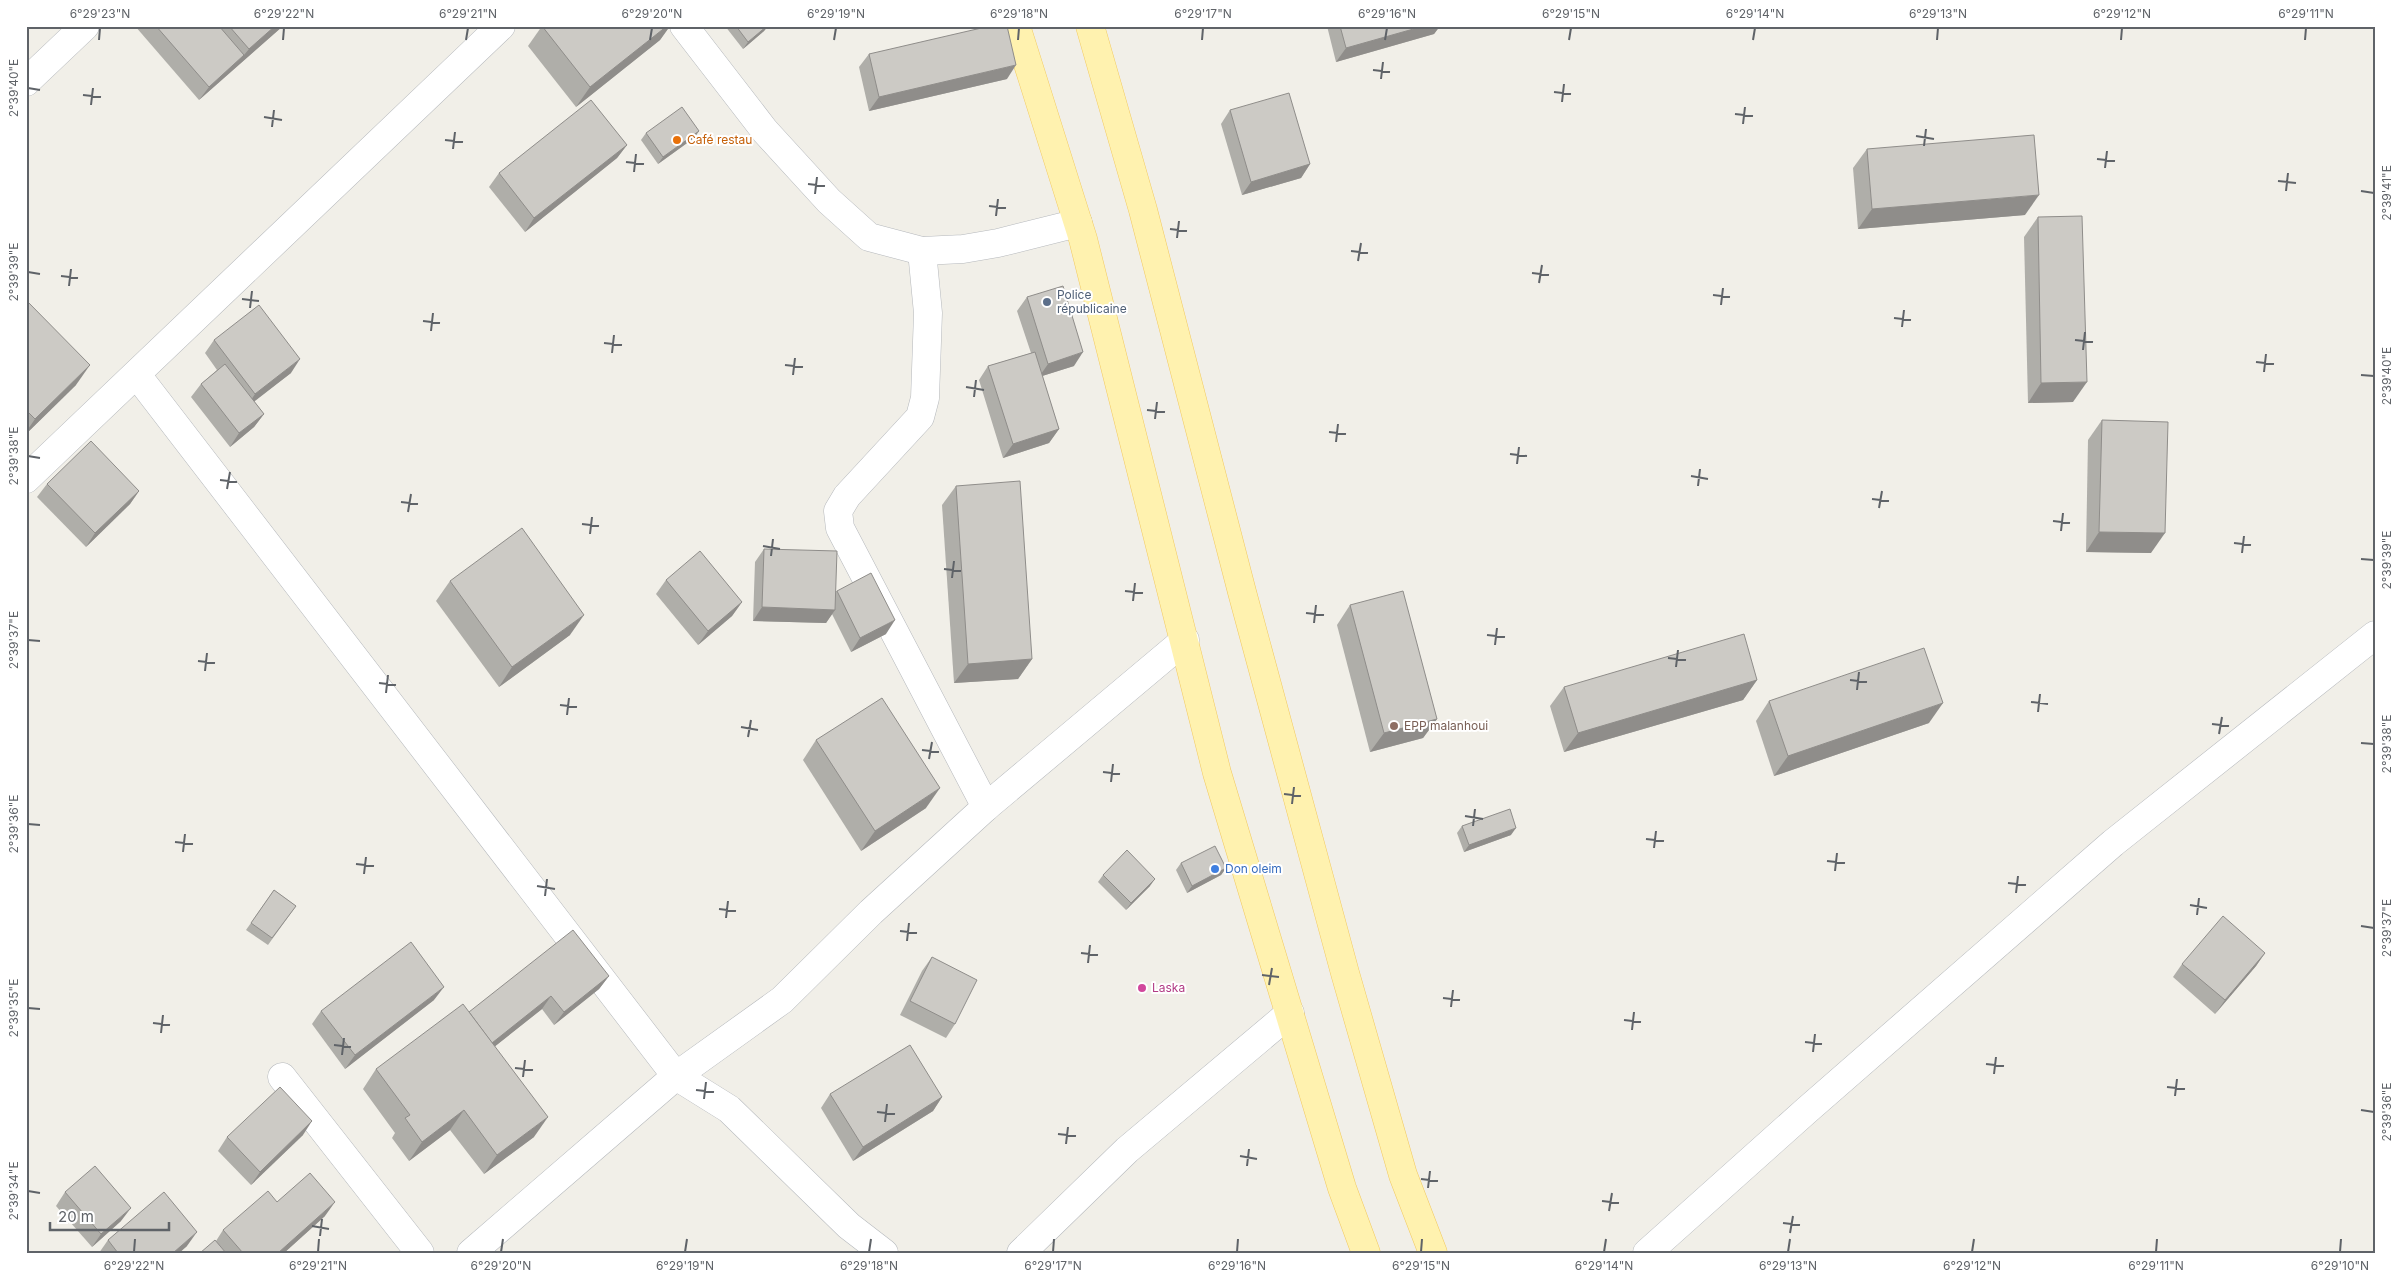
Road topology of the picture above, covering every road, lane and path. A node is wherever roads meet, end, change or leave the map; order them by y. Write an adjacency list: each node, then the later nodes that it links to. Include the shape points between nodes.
1 (85, 26): 6 (street)
2 (501, 26): 9 (street)
3 (684, 26): 8 (street, via 765,131 830,202 869,237)
4 (1016, 26): 7 (main road)
5 (1090, 26): 22 (main road, via 1144,210 1242,592 1345,973 1403,1175)
6 (26, 82)
7 (1078, 223): 8 (street, via 998,243 963,249); 12 (main road)
8 (922, 250): 13 (street, via 928,313 925,398 920,417 847,496 838,511 840,528)
9 (136, 374): 10 (street); 15 (street)
10 (26, 479)
11 (2375, 635): 23 (street, via 2112,844)
12 (1185, 640): 13 (street); 14 (main road, via 1216,773)
13 (986, 807): 15 (street, via 871,912 782,1000)
14 (1290, 1013): 20 (street, via 1127,1150); 21 (main road, via 1342,1188)
15 (676, 1076): 18 (street); 19 (street, via 729,1109 849,1226)
16 (282, 1077): 17 (street)
17 (420, 1253)
18 (471, 1253)
19 (884, 1253)
20 (1021, 1253)
21 (1366, 1253)
22 (1433, 1253)
23 (1647, 1253)

